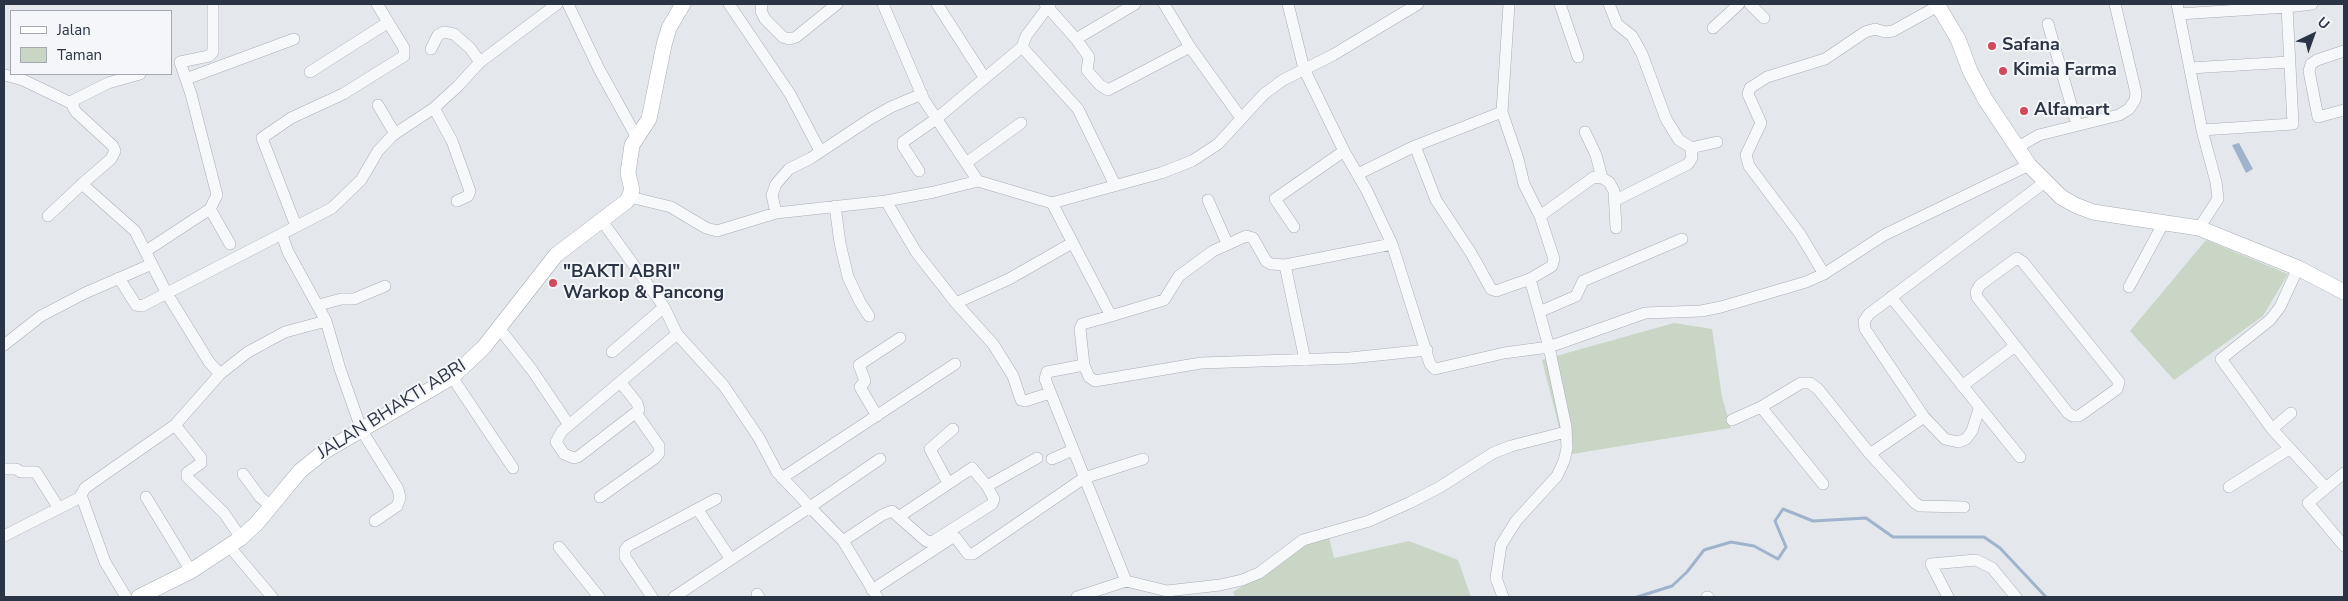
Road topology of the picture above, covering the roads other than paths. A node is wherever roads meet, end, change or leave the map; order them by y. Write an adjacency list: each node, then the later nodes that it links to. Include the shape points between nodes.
1 (213, 4): 39 (street, via 213,52 209,56)
2 (377, 4): 27 (street)
3 (557, 4): 37 (street)
4 (568, 4): 60 (street)
5 (683, 4): 60 (street, via 669,28 649,119)
6 (729, 4): 65 (street, via 790,94)
7 (762, 4): 8 (street, via 765,19 789,39 796,37)
8 (837, 4)
9 (883, 4): 47 (street)
10 (937, 4): 45 (street)
11 (1135, 4): 31 (street)
12 (1164, 4): 33 (street)
13 (1288, 4): 41 (street)
14 (1418, 4): 41 (street)
15 (1509, 4): 52 (street)
16 (1560, 4): 36 (street)
17 (1609, 4): 64 (street, via 1617,24 1632,36 1639,48 1666,119 1679,140)
18 (1739, 4): 29 (street)
19 (1750, 4): 26 (street)
20 (2115, 4): 56 (street, via 2135,100 2129,109 2119,114)
21 (2312, 4): 24 (street)
22 (1047, 5): 31 (street); 32 (street)
23 (1938, 5): 63 (street, via 1958,39 1985,99); 103 (street, via 1893,31 1875,29 1865,32 1825,59 1767,77 1750,88 1748,94 1761,123 1746,155 1749,166 1800,234)
24 (2287, 7): 25 (street); 38 (street)
25 (2178, 9): 40 (street)
26 (1764, 18)
27 (387, 23): 42 (street); 89 (street, via 404,48 405,54 401,59 343,94 291,118 262,138)
28 (2048, 24): 56 (street)
29 (1713, 28)
30 (294, 39): 46 (street)
31 (1076, 39): 33 (street, via 1089,57 1090,74 1108,90)
32 (1022, 47): 45 (street); 75 (street, via 1078,109)
33 (1190, 47): 53 (street)
34 (432, 49): 37 (street, via 438,35 444,32 454,34)
35 (2344, 51): 51 (street, via 2317,60 2309,71 2318,117)
36 (1578, 57)
37 (480, 62): 50 (street)
38 (2289, 62): 40 (street); 57 (street, via 2293,124)
39 (176, 63): 46 (street)
40 (2190, 68): 57 (street)
41 (1304, 69): 53 (street, via 1264,94); 66 (street)
42 (310, 72)
43 (5, 75): 48 (street)
44 (136, 75): 48 (street, via 108,83 77,98)
45 (984, 78): 54 (street)
46 (186, 79): 83 (street, via 217,194)
47 (922, 94): 54 (street); 65 (street, via 891,107)
48 (73, 104): 74 (street, via 76,112 115,151 111,160)
49 (378, 105): 59 (street)
50 (434, 108): 59 (street); 77 (street, via 452,141 470,191 468,196)
51 (2344, 110)
52 (1502, 112): 62 (street); 86 (street, via 1524,184)
53 (1241, 118): 75 (street, via 1218,144 1192,161 1162,173)
54 (936, 119): 67 (street); 69 (street, via 903,142)
55 (1021, 123): 67 (street)
56 (2077, 125): 63 (street, via 2039,135)
57 (2202, 130): 92 (street, via 2218,199)
58 (1585, 132): 71 (street)
59 (395, 134): 89 (street, via 378,151 349,194 324,213)
60 (636, 136): 76 (street, via 629,158)
61 (1716, 142): 64 (street)
62 (1414, 146): 70 (street); 105 (street, via 1436,200 1491,289 1496,291)
63 (2018, 147): 68 (street)
64 (1692, 148): 79 (street, via 1688,164)
65 (820, 151): 84 (street, via 783,175 772,195)
66 (1344, 151): 70 (street); 90 (street, via 1275,198)
67 (966, 163): 72 (street)
68 (2029, 165): 73 (street); 103 (street, via 1884,235)
69 (919, 171)
70 (1358, 174): 98 (street)
71 (1602, 178): 79 (street, via 1609,182); 86 (street, via 1594,177)
72 (978, 181): 80 (street); 81 (street)
73 (2044, 182): 88 (street, via 2068,201 2094,212); 110 (street)
74 (82, 184): 85 (street); 99 (street, via 135,231)
75 (1115, 185): 81 (street)
76 (630, 197): 84 (street, via 672,207 706,228 717,231); 87 (street, JALAN BHAKTI ABRI)
77 (457, 200)
78 (1208, 200): 96 (street)
79 (1616, 200): 91 (street)
80 (886, 201): 82 (street); 111 (street, via 916,252)
81 (1052, 202): 95 (street)
82 (835, 206): 84 (street); 115 (street, via 848,277)
83 (210, 209): 97 (street); 99 (street)
84 (776, 213)
85 (48, 216)
86 (1540, 216): 105 (street, via 1554,264)
87 (602, 221): 113 (street); 118 (street, JALAN BHAKTI ABRI, via 556,255)
88 (2164, 222): 92 (street); 107 (street)
89 (296, 226): 93 (street)
90 (1294, 227)
91 (1616, 228)
92 (2199, 228): 102 (street)
93 (282, 235): 109 (street); 112 (street, via 288,252)
94 (1682, 239): 114 (street, via 1583,281 1576,296)
95 (1072, 242): 111 (street, via 1009,279); 116 (street)
96 (1228, 242): 101 (street, via 1250,236 1268,263); 116 (street, via 1179,276 1164,300)
97 (230, 244)
98 (1392, 244): 101 (street); 124 (street)
99 (146, 251): 100 (street)
100 (152, 264): 104 (street); 109 (street)
101 (1285, 265): 126 (street)
102 (2298, 268): 108 (street); 144 (street, via 2280,307 2270,320 2221,359)
103 (1824, 274): 123 (street, via 1721,307 1645,313)
104 (119, 278): 109 (street, via 139,307); 121 (street, via 41,316)
105 (1530, 279): 114 (street)
106 (386, 286): 112 (street, via 354,299)
107 (2129, 287)
108 (2344, 291)
109 (166, 292): 129 (street, via 209,362)
110 (1891, 297): 132 (street); 139 (street, via 1869,314 1864,321 1865,329)
111 (956, 303): 133 (street, via 993,344 1013,376 1021,400 1025,402)
112 (319, 305): 117 (street)
113 (664, 307): 119 (street); 125 (street)
114 (1539, 312): 123 (street)
115 (869, 316)
116 (1111, 316): 128 (street, via 1082,324)
117 (326, 321): 129 (street, via 285,332 248,352); 145 (street)
118 (499, 328): 130 (street, JALAN BHAKTI ABRI, via 470,362); 142 (street)
119 (678, 334): 131 (street); 159 (street, via 724,386)
120 (900, 338): 138 (street, via 859,365 865,381 860,387)
121 (4, 345)
122 (2015, 346): 122 (street, via 2073,416 2079,416 2116,389 2116,377 2017,258 1980,285 1976,292); 132 (street)
123 (1548, 347): 124 (street, via 1437,369 1430,364); 146 (street)
124 (1427, 350): 126 (street)
125 (612, 352)
126 (1305, 360): 128 (street, via 1200,363 1096,381 1089,377)
127 (955, 364): 138 (street)
128 (1084, 365): 133 (street, via 1047,372 1045,379)
129 (220, 374): 141 (street)
130 (452, 377): 145 (street, JALAN BHAKTI ABRI); 155 (street)
131 (620, 383): 136 (street, via 637,403 639,410); 142 (street)
132 (1962, 386): 135 (street)
133 (1050, 393): 148 (street)
134 (1761, 407): 140 (street); 149 (street, via 1801,383 1810,382); 162 (street)
135 (1979, 409): 139 (street, via 1972,431 1958,442 1945,439); 150 (street)
136 (636, 413): 142 (street, via 574,458 564,454 556,442); 167 (street, via 659,446 659,453)
137 (2292, 413): 144 (street)
138 (877, 416): 159 (street)
139 (1924, 417): 149 (street)
140 (1732, 420)
141 (175, 425): 166 (street, via 85,488); 179 (street, via 201,458 201,463 187,473 187,477 224,513)
142 (569, 425)
143 (953, 429): 161 (street, via 930,449)
144 (2272, 429): 147 (street)
145 (362, 431): 170 (street, JALAN BHAKTI ABRI, via 311,461); 176 (street, via 398,489 400,498 397,506)
146 (1566, 432): 184 (street, via 1493,453 1409,503 1369,521 1303,540 1259,572 1242,580 1167,591); 193 (street, via 1567,448 1557,476 1516,521 1501,545 1496,578)
147 (2289, 449): 164 (street); 165 (street)
148 (1073, 450): 154 (street); 160 (street)
149 (1870, 454): 173 (street, via 1920,506)
150 (2020, 456)
151 (1037, 458): 163 (street)
152 (880, 459): 171 (street)
153 (1143, 459): 160 (street)
154 (1052, 460)
155 (513, 468)
156 (4, 469): 172 (street, via 36,472)
157 (243, 474): 170 (street)
158 (2344, 474): 165 (street)
159 (782, 478): 171 (street)
160 (1084, 478): 184 (street); 185 (street, via 976,553 968,554 953,537)
161 (948, 483): 163 (street, via 972,468); 175 (street)
162 (1823, 484)
163 (987, 486): 175 (street, via 994,499 992,504 932,542 926,541)
164 (2229, 487)
165 (2326, 488): 180 (street, via 2308,504)
166 (81, 497): 172 (street); 187 (street, via 105,562)
167 (600, 497)
168 (146, 498): 183 (street)
169 (716, 499): 174 (street)
170 (271, 506): 179 (street, JALAN BHAKTI ABRI)
171 (810, 506): 178 (street); 182 (street)
172 (58, 507): 177 (street)
173 (1964, 507)
174 (698, 510): 182 (street); 191 (street, via 625,550 625,557)
175 (900, 516): 178 (street, via 888,512)
176 (375, 521)
177 (4, 536)
178 (843, 541): 185 (street)
179 (235, 542): 183 (street, JALAN BHAKTI ABRI); 189 (street)
180 (2344, 546)
181 (559, 548): 190 (street)
182 (730, 558): 186 (street)
183 (191, 571): 188 (street, JALAN BHAKTI ABRI)
184 (1126, 581): 192 (street)
185 (875, 594)
186 (677, 596)
187 (126, 597)
188 (139, 597)
189 (272, 597)
190 (599, 597)
191 (652, 597)
192 (1078, 597)
193 (1503, 597)
194 (1948, 597): 195 (street, via 1931,564 1976,560 1992,568)
195 (2016, 597)

